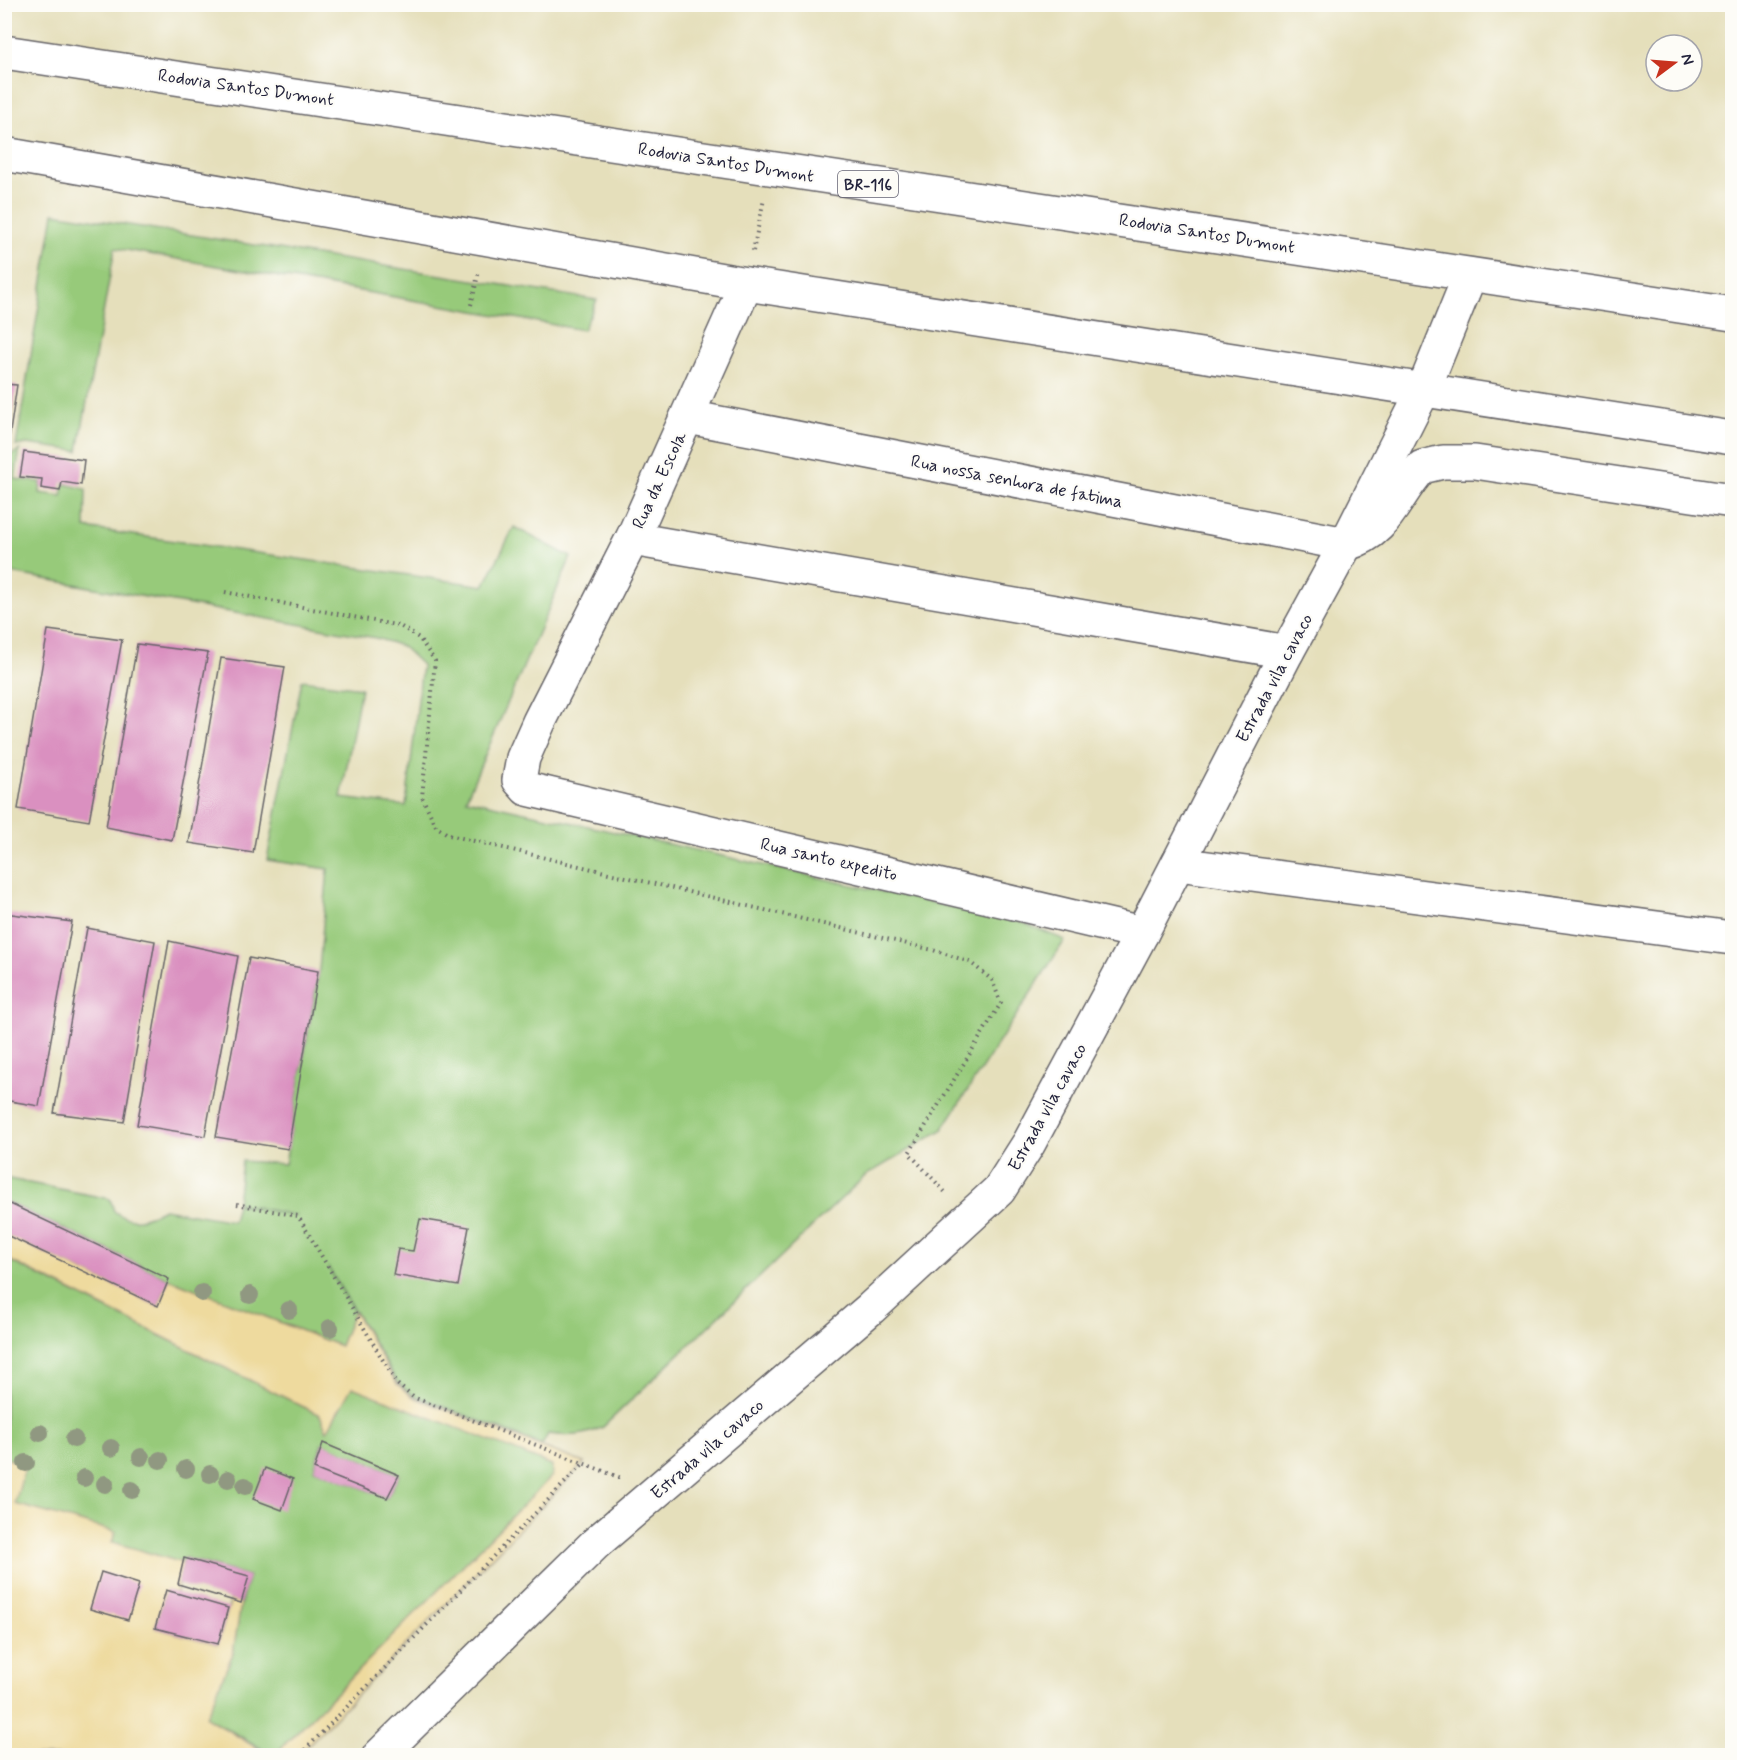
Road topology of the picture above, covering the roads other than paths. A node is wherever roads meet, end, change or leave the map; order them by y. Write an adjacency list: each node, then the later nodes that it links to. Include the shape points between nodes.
1 (4, 52): 3 (main road, Rodovia Santos Dumont / BR-116, via 1247,238)
2 (4, 154): 4 (main road)
3 (1470, 275): 5 (main road, Rodovia Santos Dumont / BR-116); 6 (main road, Estrada vila cavaco)
4 (746, 284): 6 (main road); 7 (main road, Rua da Escola)
5 (1732, 314)
6 (1423, 391): 8 (main road); 11 (main road, Estrada vila cavaco)
7 (688, 417): 10 (main road, Rua da Escola); 11 (main road, Rua nossa senhora de fatima)
8 (1732, 438)
9 (1732, 501): 11 (main road, via 1475,462 1443,462 1422,467 1379,528 1363,540)
10 (632, 539): 12 (main road); 13 (main road, Rua da Escola, via 556,685 523,758)
11 (1346, 544): 12 (main road, Estrada vila cavaco)
12 (1287, 652): 14 (main road, Estrada vila cavaco)
13 (519, 780): 15 (main road, Rua santo expedito, via 527,789)
14 (1178, 864): 15 (main road, Estrada vila cavaco); 16 (main road)
15 (1142, 933): 17 (main road, Estrada vila cavaco, via 1029,1143 999,1190 871,1308 596,1543)
16 (1732, 938)
17 (379, 1755)

